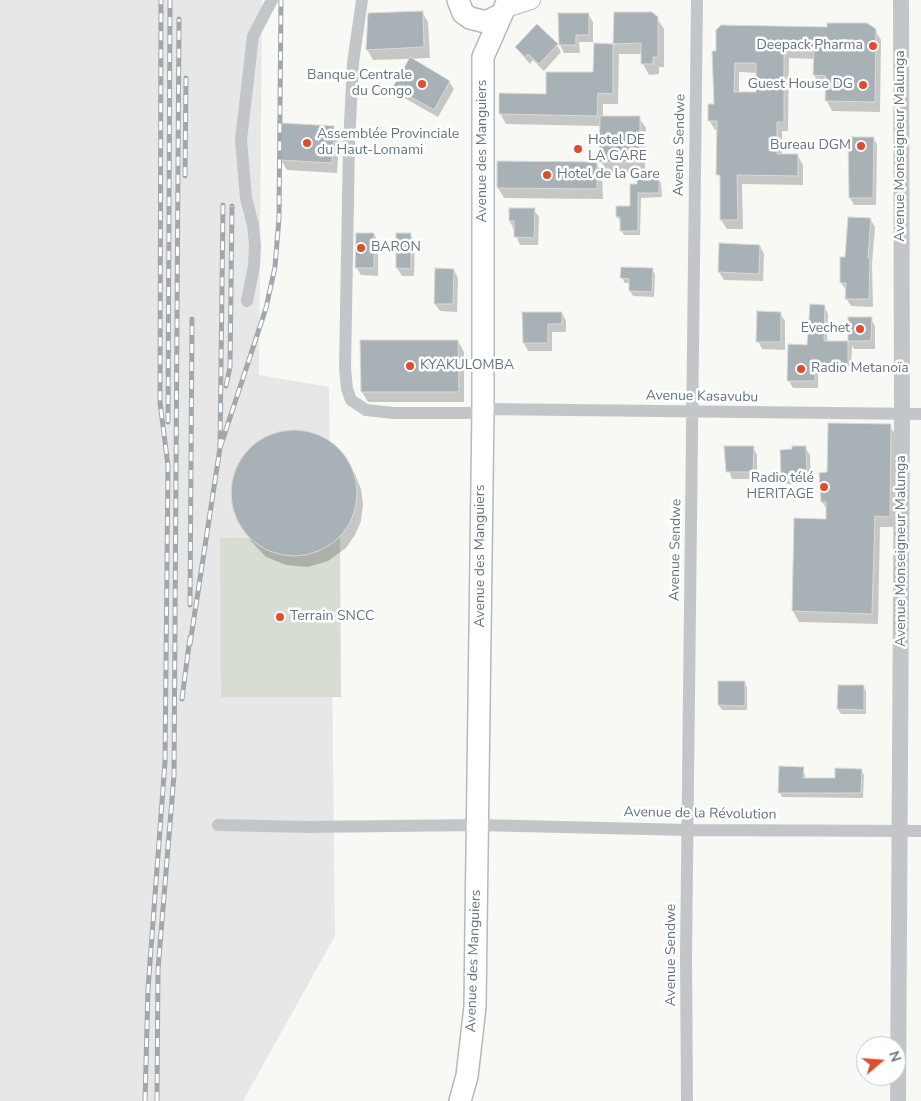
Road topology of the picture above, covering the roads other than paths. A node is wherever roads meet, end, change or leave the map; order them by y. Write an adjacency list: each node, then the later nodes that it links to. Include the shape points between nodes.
1 (272, 0): 10 (street, via 253,36 241,140 246,198 255,244)
2 (362, 0): 11 (street, Avenue Kasavubu, via 353,63 348,144 347,389 352,400 366,410)
3 (458, 0): 8 (highway, via 463,13)
4 (531, 0): 7 (main road)
5 (697, 0): 12 (street, Avenue Sendwe)
6 (901, 0): 13 (street, Avenue Monseigneur Malunga)
7 (505, 7): 8 (highway, via 486,22); 9 (highway, Avenue des Manguiers)
8 (470, 18): 9 (highway)
9 (483, 57): 11 (highway, Avenue des Manguiers)
10 (247, 301)
11 (483, 411): 12 (street, Avenue Kasavubu); 16 (highway, Avenue des Manguiers)
12 (692, 412): 13 (street, Avenue Kasavubu); 17 (street, Avenue Sendwe)
13 (902, 414): 14 (street, Avenue Kasavubu); 18 (street, Avenue Monseigneur Malunga)
14 (921, 414)
15 (218, 825): 16 (street, Avenue de la Révolution)
16 (478, 825): 17 (street, Avenue de la Révolution); 20 (highway, Avenue des Manguiers, via 474,1008 467,1076)
17 (688, 830): 18 (street, Avenue de la Révolution); 21 (street, Avenue Sendwe)
18 (900, 830): 19 (street, Avenue de la Révolution); 22 (street, Avenue Monseigneur Malunga)
19 (921, 831)
20 (460, 1101)
21 (688, 1101)
22 (898, 1101)

